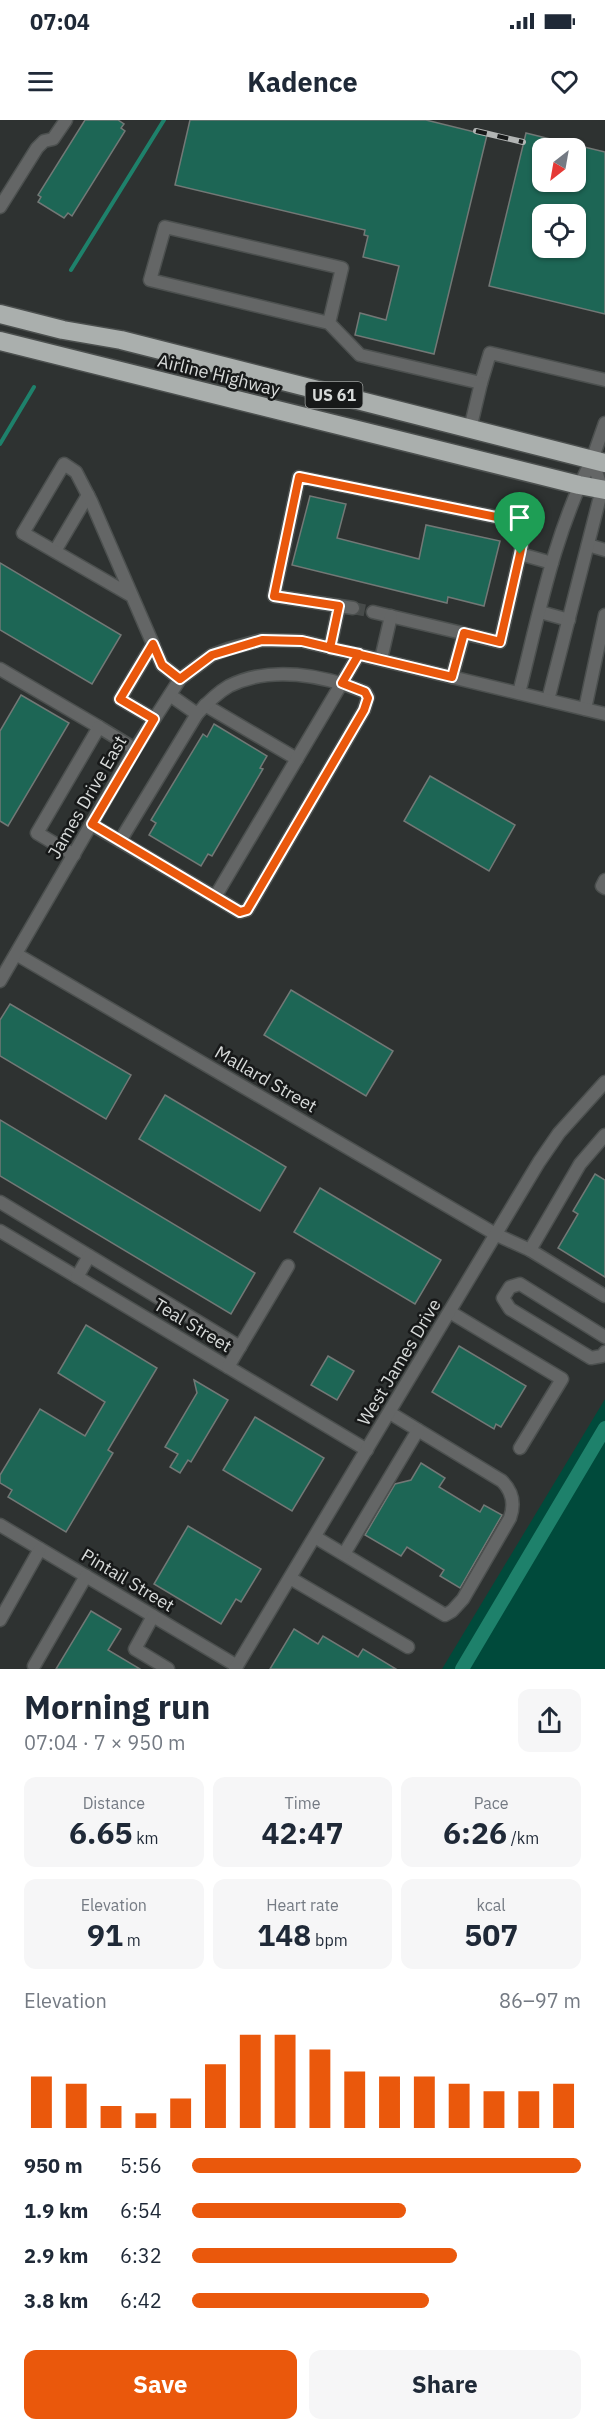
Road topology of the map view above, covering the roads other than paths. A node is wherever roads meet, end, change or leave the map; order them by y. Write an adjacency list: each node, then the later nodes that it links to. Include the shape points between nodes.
1 (66, 120): 2 (street, via 53,139 37,148)
2 (0, 207)
3 (1, 315): 9 (highway, Airline Highway / US 61, via 121,340)
4 (329, 323): 4 (street, via 150,280 165,227 342,268); 7 (street, via 360,355)
5 (0, 341): 11 (highway, Airline Highway / US 61)
6 (605, 380): 7 (street, via 490,353)
7 (481, 383): 9 (street)
8 (605, 423): 10 (street)
9 (470, 429): 10 (highway, Airline Highway / US 61)
10 (599, 462): 11 (street); 12 (street)
11 (579, 485): 12 (highway, Airline Highway / US 61); 18 (street)
12 (604, 490): 14 (street)
13 (88, 495): 16 (street); 16 (street, via 76,472 64,464 23,533); 19 (street)
14 (588, 545): 15 (street); 26 (street)
15 (605, 550)
16 (55, 551): 19 (street)
17 (520, 554): 18 (street); 20 (street, via 526,523 299,477 274,596); 27 (street, via 500,642)
18 (552, 563): 23 (street)
19 (132, 596): 28 (street)
20 (339, 606): 21 (street); 29 (street)
21 (353, 608)
22 (373, 612): 25 (street)
23 (540, 612): 26 (street); 36 (street)
24 (605, 615): 40 (street)
25 (391, 616): 27 (street); 31 (street)
26 (568, 620): 38 (street)
27 (464, 633): 33 (street)
28 (153, 644): 34 (street, via 162,665); 42 (street, via 120,699)
29 (330, 648): 30 (street, James Drive East); 34 (street, James Drive East, via 302,641 262,640 212,655)
30 (359, 654): 31 (street, James Drive East); 35 (street)
31 (381, 659): 33 (street, James Drive East)
32 (0, 669): 43 (street)
33 (452, 677): 36 (street, James Drive East)
34 (180, 679): 37 (street, James Drive East)
35 (342, 683): 39 (street, via 291,675 257,675 228,687); 45 (street); 51 (street, via 365,692 368,698 364,710 247,910 240,912)
36 (519, 693): 38 (street, James Drive East)
37 (170, 695): 39 (street); 42 (street, James Drive East)
38 (548, 700): 40 (street, James Drive East)
39 (201, 709): 45 (street); 47 (street)
40 (585, 709): 41 (street, James Drive East)
41 (605, 714)
42 (154, 719): 44 (street, James Drive East)
43 (99, 727): 44 (street); 48 (street, via 37,833)
44 (135, 749): 46 (street, James Drive East)
45 (297, 759): 51 (street)
46 (92, 824): 47 (street); 48 (street, James Drive East)
47 (120, 841): 51 (street)
48 (74, 855): 52 (street, James Drive East)
49 (605, 880): 50 (street)
50 (605, 888)
51 (215, 897)
52 (16, 954): 53 (street, James Drive East); 58 (street, Mallard Street)
53 (0, 981)
54 (605, 1082): 58 (street, West James Drive, via 539,1162)
55 (605, 1135): 59 (street, via 580,1164)
56 (0, 1202): 60 (street)
57 (0, 1231): 62 (street, Teal Street)
58 (497, 1235): 59 (street, Mallard Street); 64 (street, West James Drive)
59 (530, 1250): 63 (street, Mallard Street)
60 (89, 1256): 62 (street); 66 (street)
61 (288, 1266): 66 (street)
62 (77, 1277): 68 (street, Teal Street)
63 (605, 1296)
64 (450, 1312): 69 (street, West James Drive); 71 (street, via 562,1379)
65 (605, 1337): 67 (street, via 520,1284 510,1287 504,1298 510,1309 591,1358)
66 (240, 1347): 68 (street)
67 (605, 1352)
68 (228, 1367): 72 (street, Teal Street)
69 (390, 1413): 70 (street); 72 (street, West James Drive)
70 (418, 1430): 76 (street); 76 (street, via 502,1482 513,1501 510,1518 463,1599 445,1615)
71 (520, 1448)
72 (367, 1450): 74 (street, West James Drive)
73 (0, 1525): 75 (street, Pintail Street)
74 (315, 1537): 76 (street); 78 (street, West James Drive)
75 (40, 1549): 77 (street, Pintail Street); 80 (street)
76 (344, 1554)
77 (86, 1576): 79 (street, Pintail Street); 82 (street)
78 (290, 1578): 81 (street); 83 (street, West James Drive)
79 (153, 1616): 83 (street, Pintail Street); 84 (street, via 135,1649)
80 (0, 1620)
81 (408, 1647)
82 (34, 1666)
83 (236, 1667)
84 (168, 1669)

